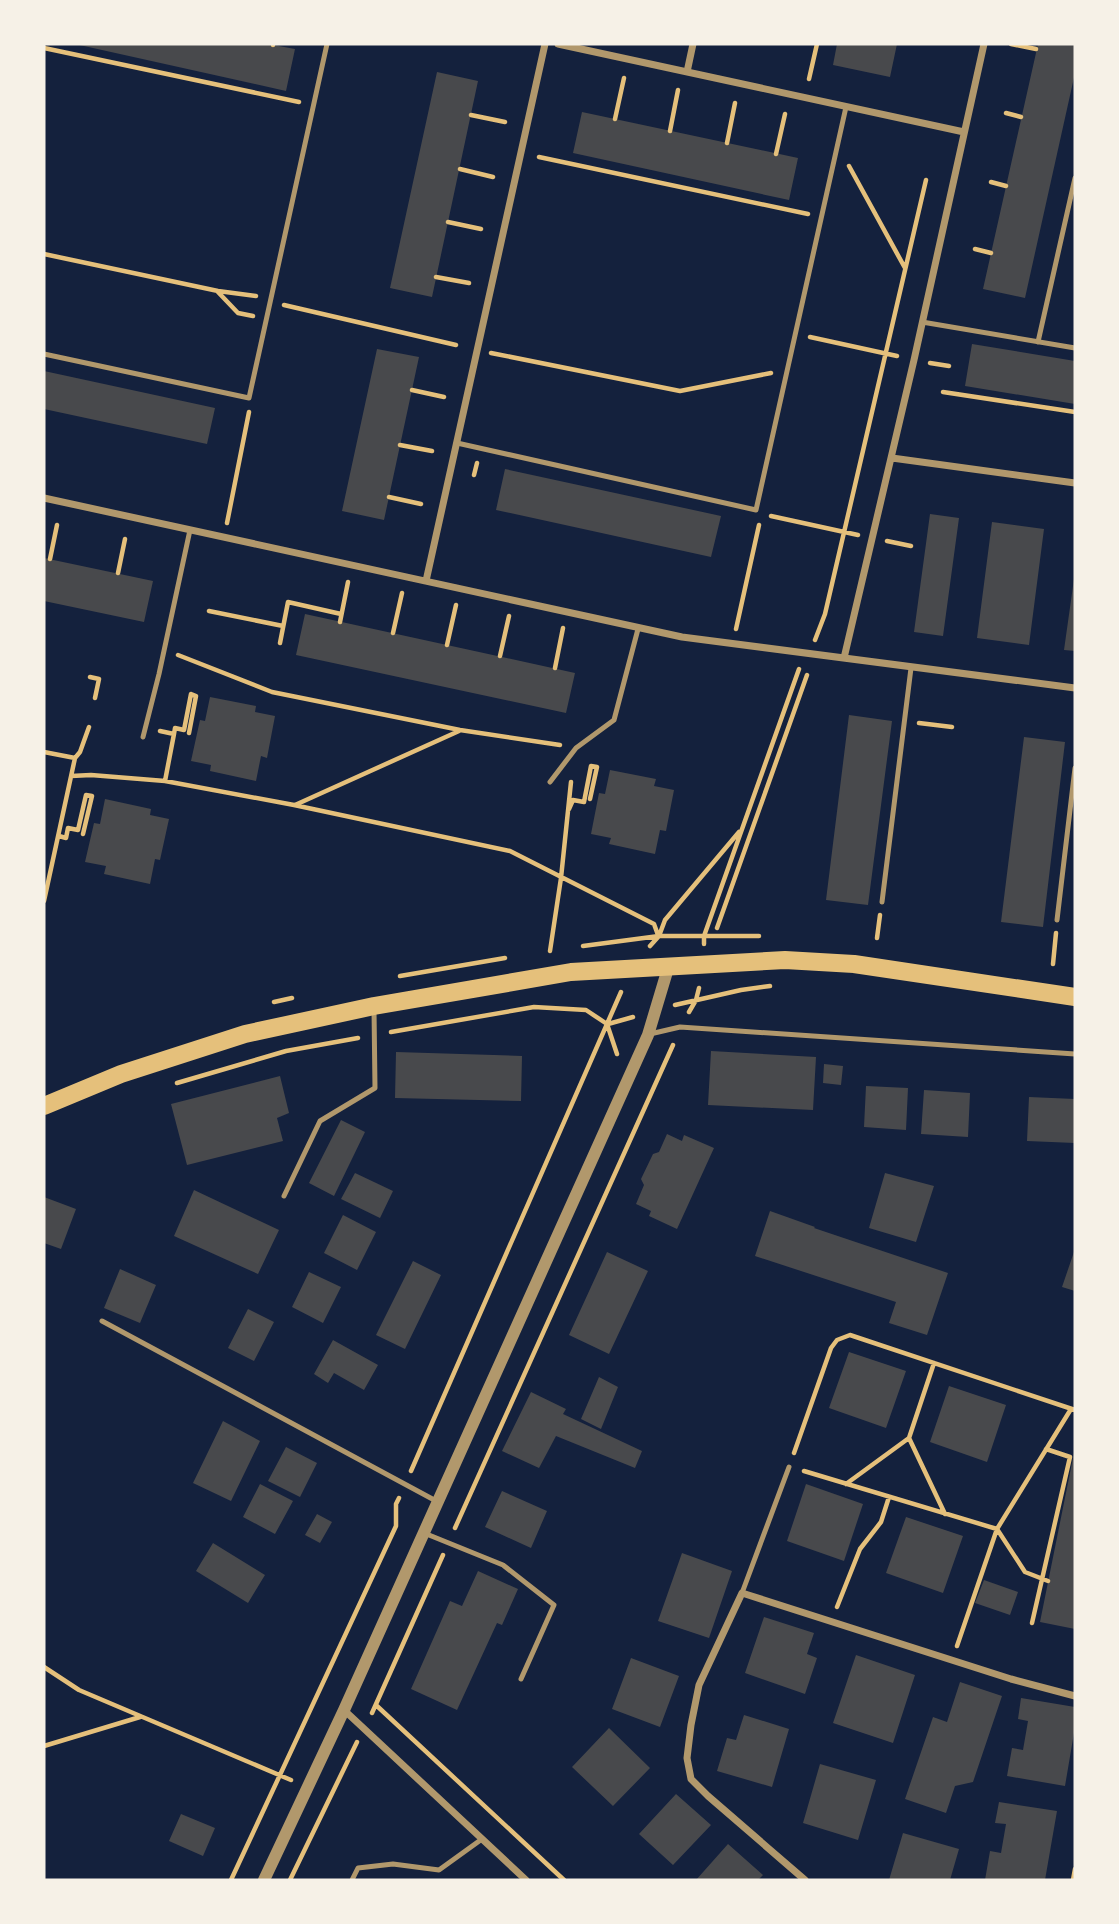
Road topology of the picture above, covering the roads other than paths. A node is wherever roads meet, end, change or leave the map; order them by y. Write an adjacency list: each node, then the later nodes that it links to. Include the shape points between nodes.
1 (327, 44): 13 (lane, via 249,398)
2 (545, 44): 14 (street)
3 (558, 44): 6 (street)
4 (693, 44): 6 (street)
5 (984, 44): 8 (street)
6 (687, 72): 7 (street)
7 (846, 107): 8 (street); 14 (lane, via 756,510)
8 (964, 132): 10 (street)
9 (1075, 178): 11 (lane)
10 (922, 322): 11 (lane); 15 (street)
11 (1038, 342): 12 (lane)
12 (1075, 348)
13 (44, 354)
14 (457, 443): 19 (street)
15 (892, 458): 16 (street); 21 (street)
16 (1075, 483)
17 (44, 498): 18 (street)
18 (190, 530): 19 (street); 24 (lane)
19 (426, 581): 20 (street)
20 (638, 629): 21 (street); 26 (lane, via 614,720 576,748)
21 (844, 658): 22 (street)
22 (911, 667): 23 (street); 27 (lane)
23 (1075, 688)
24 (143, 737)
25 (1075, 768): 28 (lane)
26 (550, 782)
27 (882, 902)
28 (1057, 920)
29 (669, 965): 30 (main road, via 785,960 854,964); 31 (main road, via 571,972); 32 (street)
30 (1075, 997)
31 (373, 1006): 34 (main road, via 245,1034 121,1074); 35 (lane, via 375,1088 320,1121)
32 (648, 1035): 33 (lane, via 680,1027); 38 (street)
33 (1075, 1054)
34 (44, 1106)
35 (284, 1196)
36 (102, 1321): 38 (lane)
37 (789, 1466): 40 (lane)
38 (438, 1502): 39 (street)
39 (424, 1532): 41 (lane, via 503,1565 554,1605); 43 (street)
40 (741, 1593): 42 (street); 48 (street, via 699,1685 687,1758 691,1779)
41 (521, 1679)
42 (1075, 1696)
43 (344, 1710): 44 (street); 45 (street)
44 (482, 1839): 46 (lane, via 439,1870 393,1864 358,1868); 47 (street)
45 (264, 1880)
46 (352, 1880)
47 (526, 1880)
48 (805, 1880)

